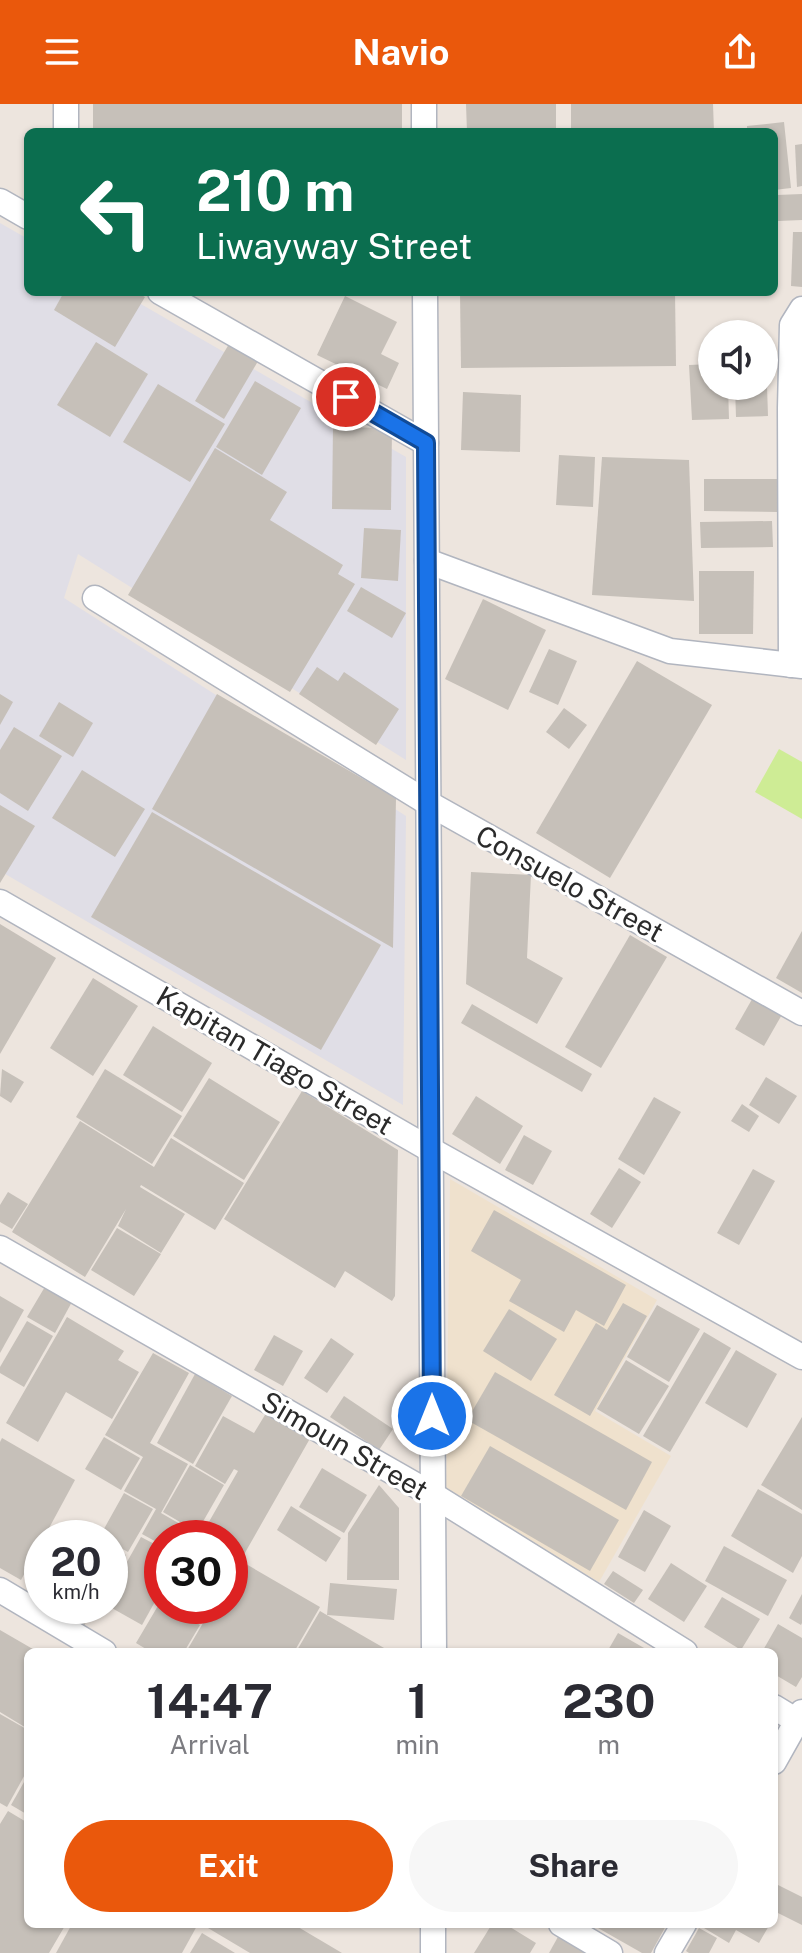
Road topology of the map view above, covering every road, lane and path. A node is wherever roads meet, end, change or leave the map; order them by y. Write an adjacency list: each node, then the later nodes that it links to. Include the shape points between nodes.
1 (66, 104): 3 (street)
2 (424, 104): 4 (street)
3 (66, 128)
4 (424, 128)
5 (0, 201): 6 (street)
6 (24, 215)
7 (167, 296): 11 (street)
8 (425, 296): 11 (street)
9 (802, 309): 10 (street, via 792,325)
10 (796, 411): 14 (street)
11 (426, 443): 12 (street)
12 (427, 561): 14 (street, via 670,651); 15 (street)
13 (95, 598): 15 (street, Consuelo Street)
14 (797, 666)
15 (428, 803): 17 (street, Consuelo Street); 18 (street)
16 (0, 902): 18 (street, Kapitan Tiago Street)
17 (802, 1013)
18 (431, 1150): 20 (street, Kapitan Tiago Street); 21 (street)
19 (0, 1248): 21 (street, Simoun Street)
20 (802, 1357)
21 (433, 1495): 24 (street); 25 (street, Simoun Street)
22 (0, 1590): 23 (street)
23 (97, 1648)
24 (434, 1648)
25 (679, 1648)
26 (778, 1709): 27 (street)
27 (799, 1717): 28 (street)
28 (778, 1755)
29 (433, 1928): 32 (street)
30 (568, 1928): 33 (street)
31 (682, 1928): 34 (street)
32 (433, 1953)
33 (610, 1953)
34 (667, 1953)

